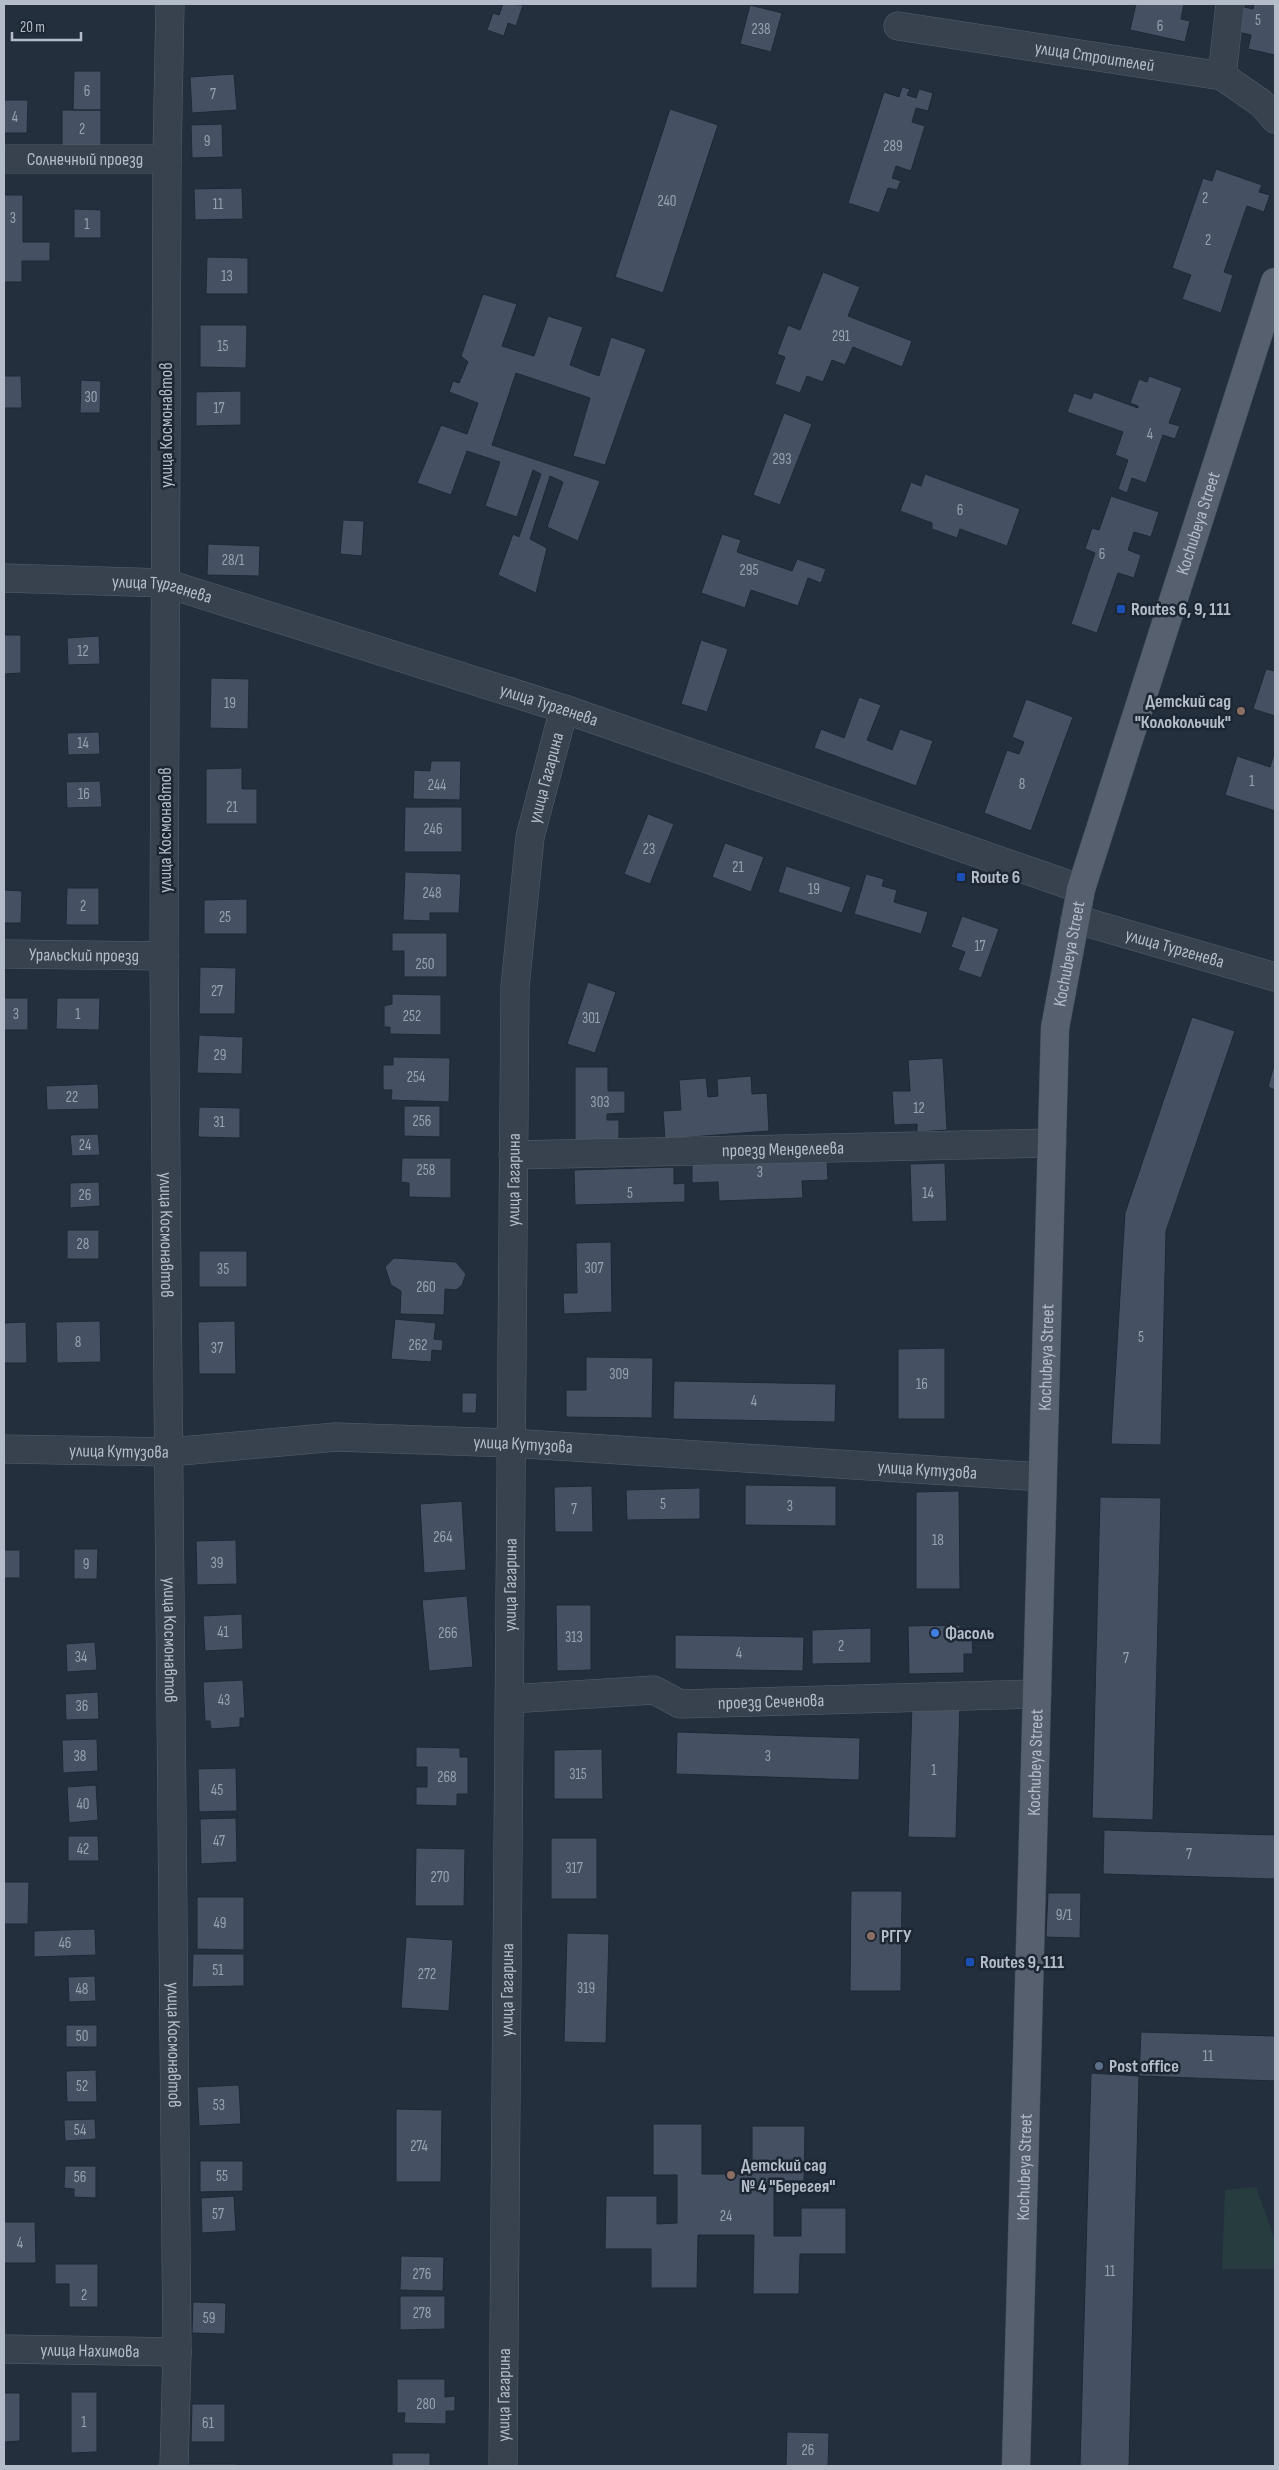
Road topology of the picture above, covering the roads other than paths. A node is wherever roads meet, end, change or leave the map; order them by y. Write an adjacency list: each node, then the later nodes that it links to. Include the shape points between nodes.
1 (170, 4): 6 (street, улица Космонавтов)
2 (1230, 4): 4 (street)
3 (898, 26): 4 (street, улица Строителей)
4 (1222, 76): 5 (street, улица Строителей, via 1261,103)
5 (1275, 118)
6 (166, 159): 7 (street, Солнечный проезд); 10 (street, улица Космонавтов)
7 (4, 160)
8 (1275, 282): 12 (main road, Kochubeya Street)
9 (4, 578): 10 (street, улица Тургенева)
10 (165, 583): 11 (street, улица Тургенева); 15 (street, улица Космонавтов)
11 (564, 709): 12 (street, улица Тургенева); 18 (street, улица Гагарина, via 530,837 515,987)
12 (1081, 889): 13 (main road, Kochubeya Street)
13 (1075, 919): 16 (street, улица Тургенева); 17 (main road, Kochubeya Street, via 1055,1028)
14 (4, 954): 15 (street, Уральский проезд)
15 (164, 956): 21 (street, улица Космонавтов)
16 (1275, 977)
17 (1052, 1143): 18 (street, проезд Менделеева); 22 (main road, Kochubeya Street)
18 (513, 1156): 19 (street, улица Гагарина)
19 (510, 1443): 21 (street, улица Кутузова, via 336,1437); 22 (street, улица Кутузова); 24 (street, улица Гагарина)
20 (4, 1449): 21 (street, улица Кутузова)
21 (170, 1452): 26 (street, улица Космонавтов)
22 (1042, 1477): 23 (main road, Kochubeya Street)
23 (1037, 1694): 24 (street, проезд Сеченова, via 680,1704 654,1690); 29 (main road, Kochubeya Street)
24 (510, 1699): 28 (street, улица Гагарина)
25 (4, 2349): 26 (street, улица Нахимова)
26 (177, 2352): 27 (street, улица Космонавтов)
27 (174, 2466)
28 (503, 2466)
29 (1016, 2466)

